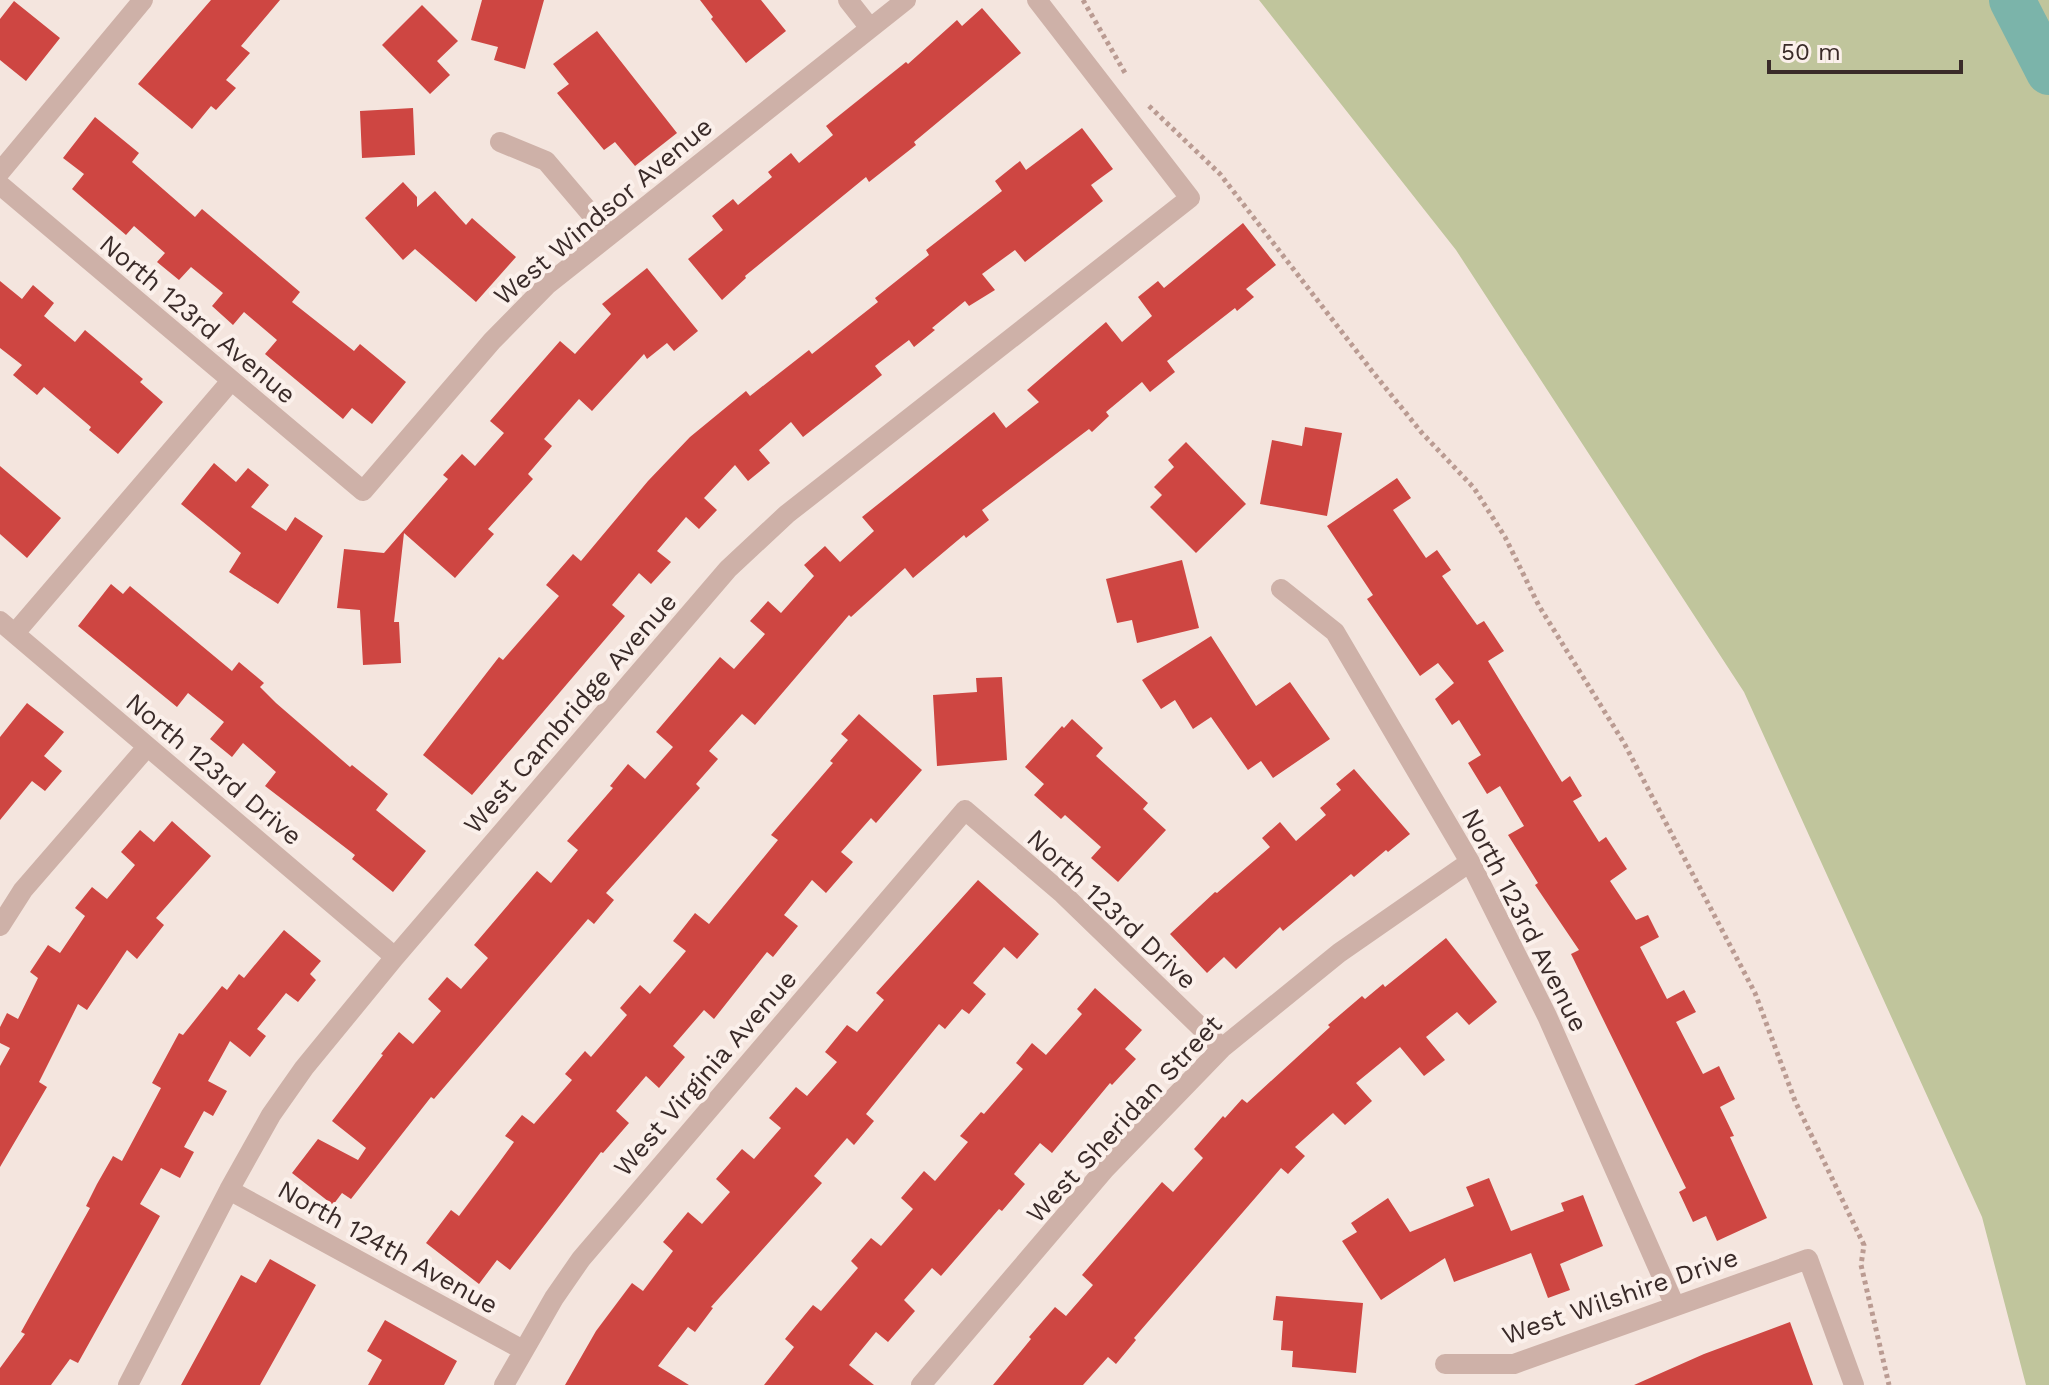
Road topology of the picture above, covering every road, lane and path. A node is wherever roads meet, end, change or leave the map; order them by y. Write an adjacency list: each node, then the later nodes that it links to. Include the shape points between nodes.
1 (143, 0): 10 (street)
2 (848, 0): 6 (street)
3 (906, 0): 6 (street, West Windsor Avenue)
4 (1037, 0): 21 (street, West Cambridge Avenue, via 1190,198 753,544)
5 (1083, 0): 7 (path)
6 (870, 28): 12 (street, West Windsor Avenue)
7 (1131, 83)
8 (1139, 97): 31 (path, via 1220,174 1422,433 1474,488 1505,537 1539,606 1624,743 1755,993 1795,1101 1864,1245 1861,1265)
9 (500, 142): 12 (street, via 546,161)
10 (0, 172)
11 (0, 185): 13 (street, North 123rd Avenue)
12 (608, 234): 14 (street, West Windsor Avenue, via 517,314)
13 (231, 381): 14 (street, North 123rd Avenue); 16 (street)
14 (363, 491)
15 (1281, 589): 19 (street, North 123rd Avenue, via 1335,632)
16 (7, 627): 17 (street, North 123rd Drive)
17 (147, 747): 20 (street, via 23,890); 21 (street, North 123rd Drive)
18 (965, 810): 22 (street, North 123rd Drive, via 1063,894); 25 (street, West Virginia Avenue, via 607,1227)
19 (1470, 862): 22 (street, West Sheridan Street, via 1339,953); 24 (street, North 123rd Avenue, via 1547,1016)
20 (0, 926)
21 (395, 957): 23 (street, West Cambridge Avenue, via 304,1068)
22 (1222, 1048): 29 (street, West Sheridan Street, via 1105,1169)
23 (229, 1190): 25 (street, North 124th Avenue); 27 (street, West Cambridge Avenue)
24 (1675, 1306): 26 (street, West Wilshire Drive, via 1514,1364); 30 (street, West Wilshire Drive, via 1808,1259)
25 (523, 1350): 28 (street, West Virginia Avenue)
26 (1445, 1364)
27 (128, 1385)
28 (504, 1385)
29 (921, 1385)
30 (1854, 1385)
31 (1889, 1385)

